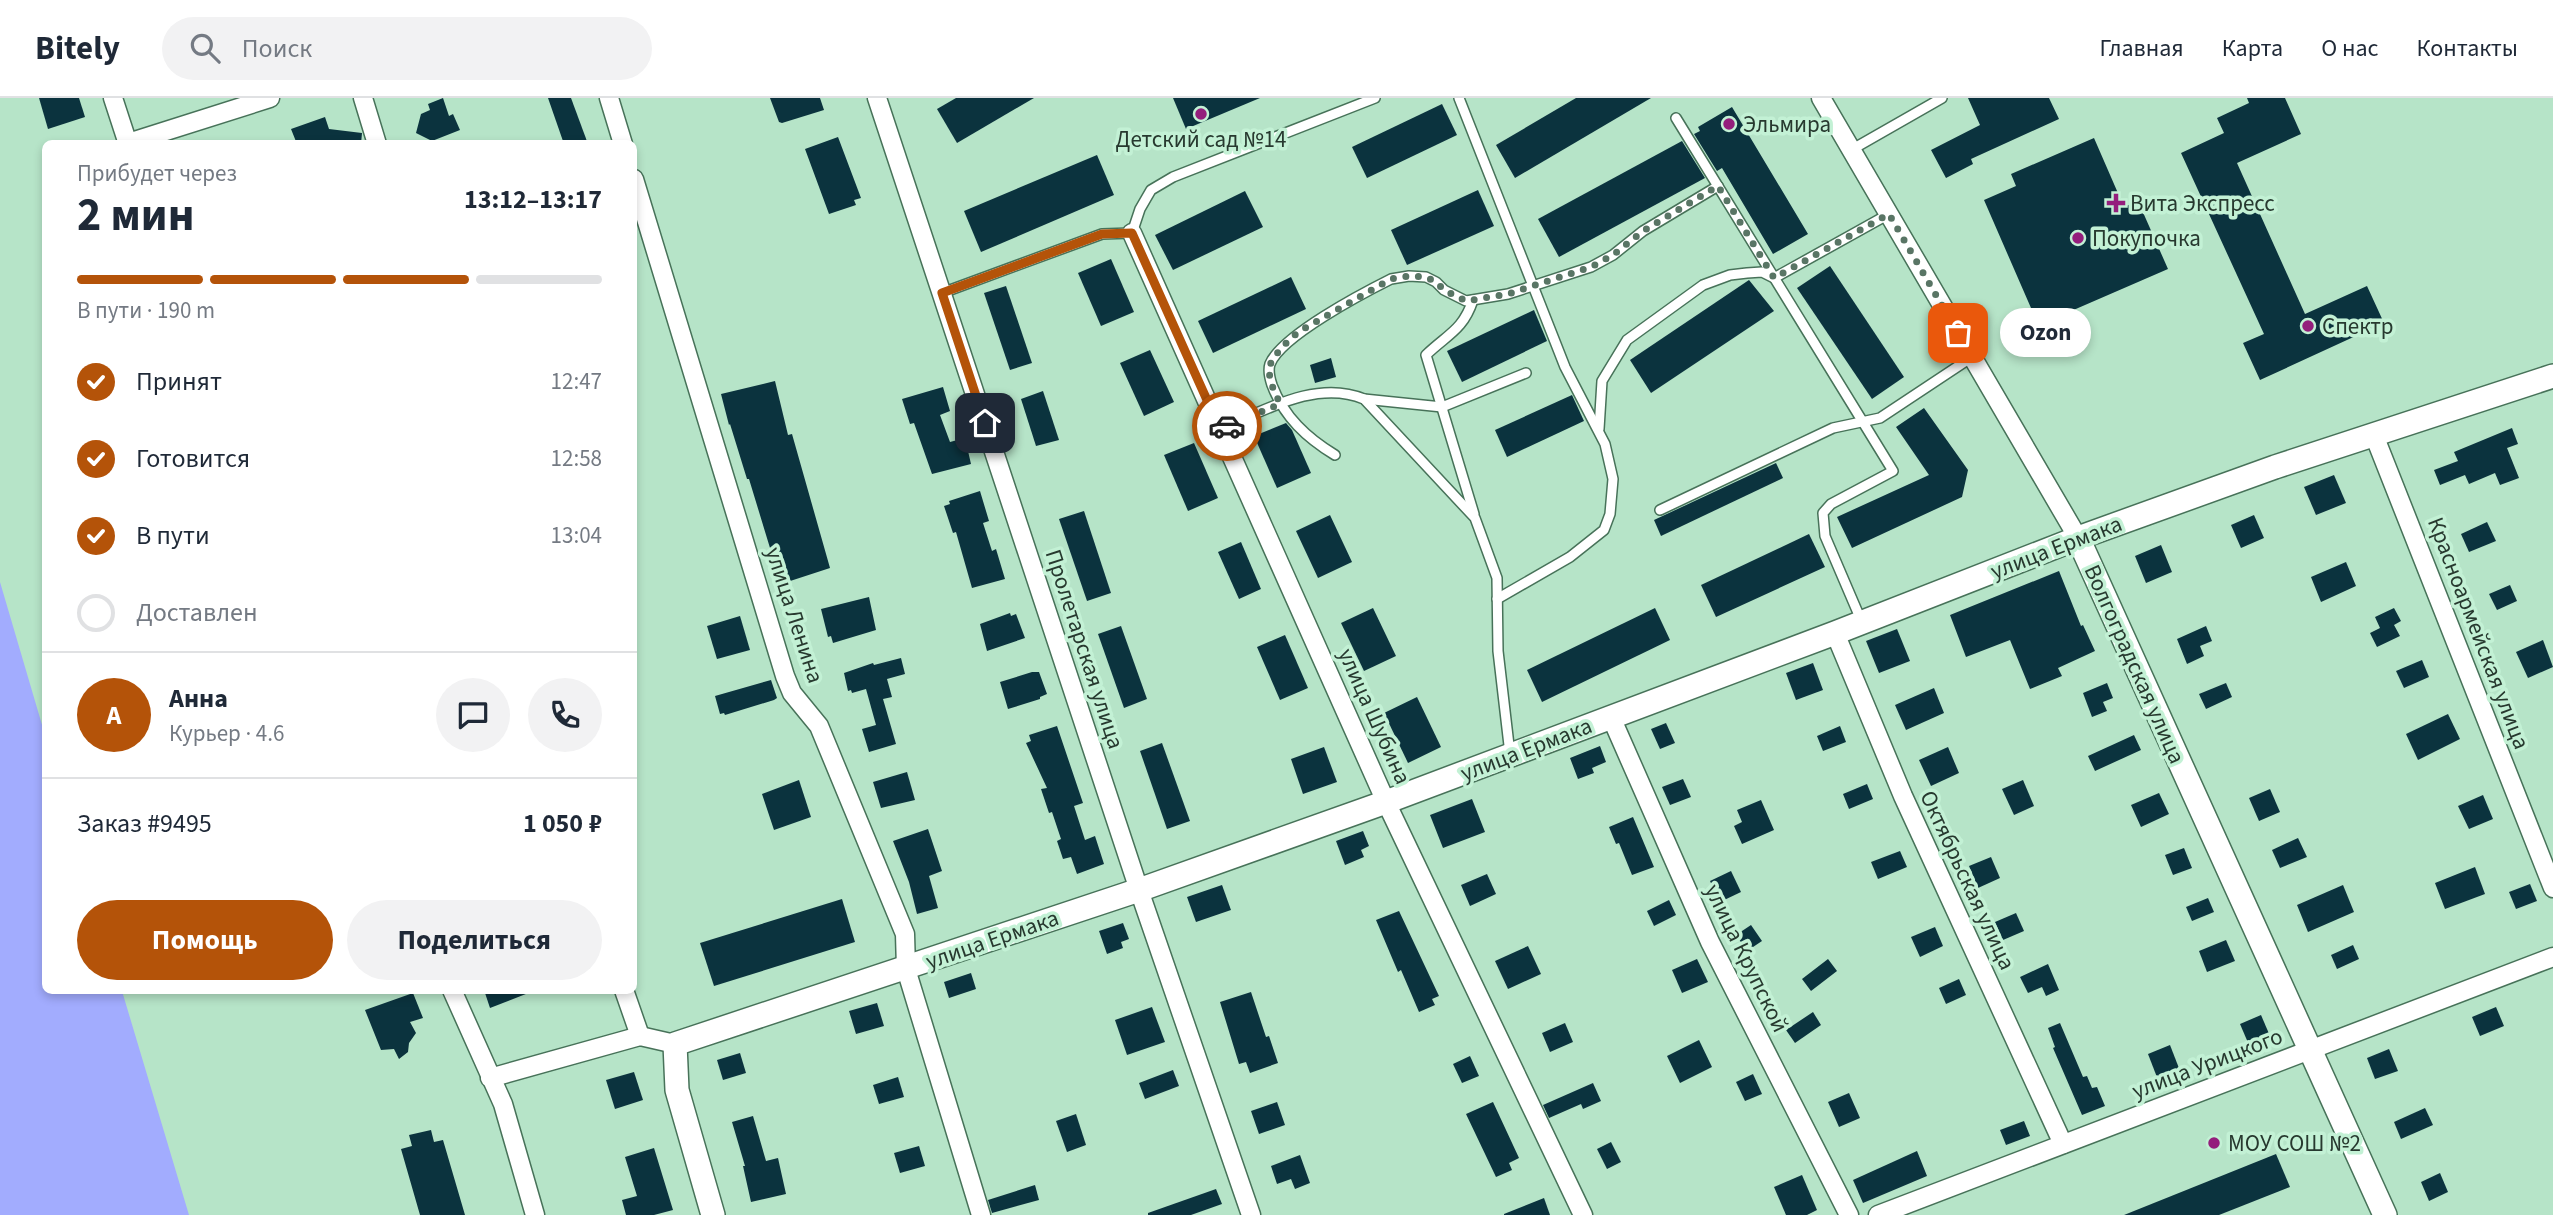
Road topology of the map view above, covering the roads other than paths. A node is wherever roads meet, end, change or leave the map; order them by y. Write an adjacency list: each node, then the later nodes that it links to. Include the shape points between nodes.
1 (113, 98): 11 (street)
2 (270, 98): 12 (street)
3 (363, 98): 13 (street)
4 (609, 98): 14 (street)
5 (877, 98): 22 (street, Пролетарская улица)
6 (1375, 98): 19 (lane, via 1173,177 1151,190)
7 (1459, 98): 21 (lane)
8 (1821, 98): 15 (street, Волгоградская улица)
9 (1942, 98): 15 (lane)
10 (1676, 118): 16 (lane)
11 (127, 140)
12 (137, 140)
13 (376, 140)
14 (622, 140)
15 (1851, 150): 18 (street, Волгоградская улица)
16 (1718, 186): 20 (lane); 21 (lane, via 1591,267)
17 (637, 188): 47 (street, улица Ленина, via 785,676 792,693 819,726 843,783 905,934)
18 (1889, 214): 20 (lane); 24 (street, Волгоградская улица)
19 (1132, 233): 22 (lane, via 1102,234); 31 (street, улица Шубина)
20 (1774, 278): 30 (lane); 32 (lane, via 1762,272 1714,280 1627,340 1602,381)
21 (1533, 286): 23 (lane); 32 (lane, via 1566,368)
22 (942, 293): 45 (street, Пролетарская улица)
23 (1473, 300): 28 (lane, via 1466,301 1426,277 1391,279 1371,288 1298,332 1280,349 1269,366); 29 (lane, via 1459,328 1426,355)
24 (1972, 357): 30 (lane, via 1893,411); 37 (street, Волгоградская улица)
25 (1526, 373): 29 (lane)
26 (2553, 376): 33 (street, улица Ермака)
27 (1364, 399): 28 (lane, via 1347,392 1322,392); 29 (lane); 36 (lane)
28 (1280, 404): 31 (lane); 34 (lane, via 1313,442)
29 (1442, 407): 36 (lane)
30 (1863, 422): 35 (lane, via 1833,428); 39 (lane, via 1893,471 1831,504 1823,513 1825,536)
31 (1220, 429): 43 (street, улица Шубина)
32 (1599, 431): 38 (lane, via 1613,479 1611,514 1604,530 1570,557)
33 (2374, 435): 37 (street, улица Ермака); 44 (street, Красноармейская улица)
34 (1335, 455)
35 (1660, 510)
36 (1475, 518): 38 (lane, via 1497,578)
37 (2078, 538): 39 (street, улица Ермака); 52 (street, Волгоградская улица)
38 (1497, 599): 42 (lane)
39 (1862, 623): 40 (street, улица Ермака)
40 (1835, 633): 41 (street, улица Ермака); 54 (street, Октябрьская улица, via 1903,796)
41 (1611, 717): 42 (street, улица Ермака); 60 (street, улица Крупской, via 1710,942)
42 (1510, 755): 43 (street, улица Ермака)
43 (1386, 802): 45 (street, улица Ермака); 59 (street, улица Шубина)
44 (2553, 888)
45 (1139, 890): 47 (street, улица Ермака); 58 (street, Пролетарская улица)
46 (2553, 957): 52 (street, улица Урицкого)
47 (906, 969): 51 (street, улица Ермака); 57 (street, улица Ленина)
48 (454, 994): 53 (street)
49 (625, 994): 50 (street)
50 (640, 1036): 51 (street); 53 (street)
51 (675, 1044): 56 (street, via 677,1090)
52 (2311, 1050): 54 (street, улица Урицкого); 62 (street, Волгоградская улица)
53 (490, 1078): 55 (street, via 503,1104)
54 (2063, 1144): 61 (street, улица Урицкого)
55 (535, 1215)
56 (713, 1215)
57 (981, 1215)
58 (1251, 1215)
59 (1583, 1215)
60 (1849, 1215)
61 (1878, 1215)
62 (2385, 1215)

